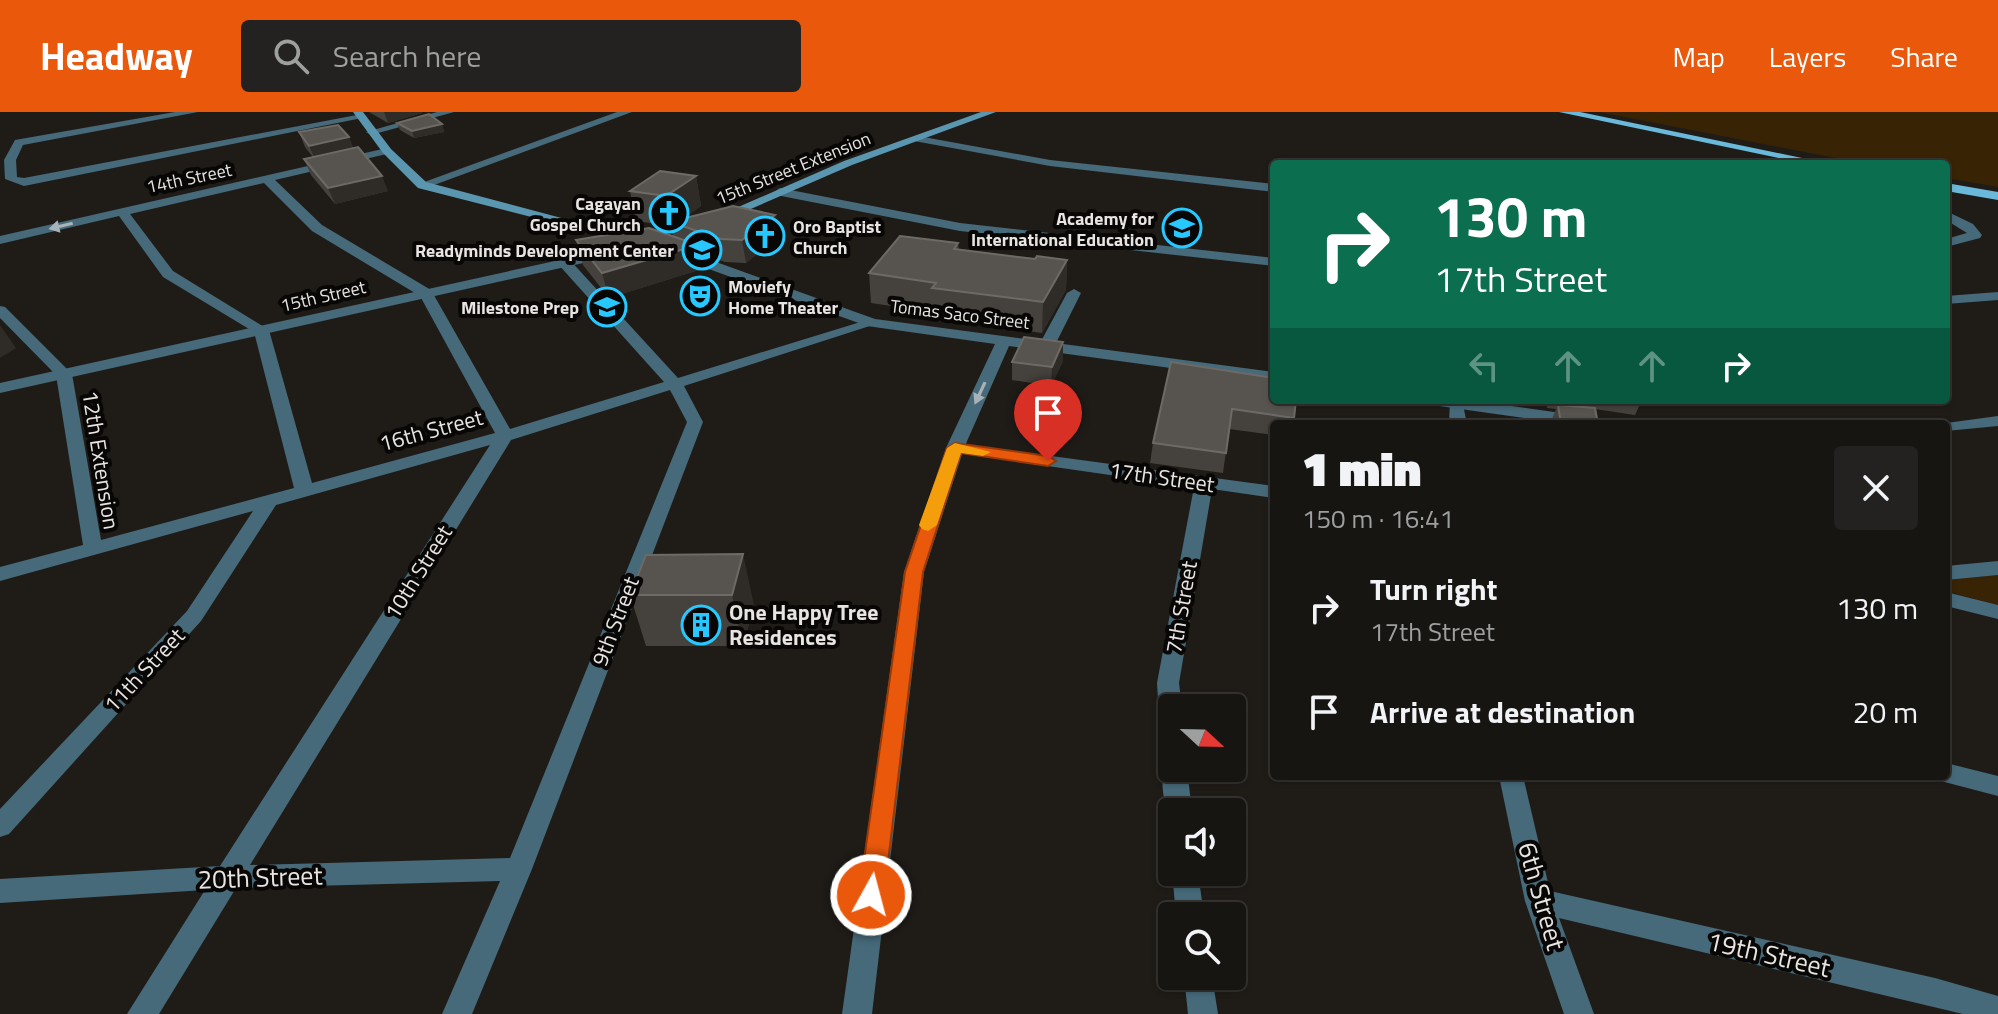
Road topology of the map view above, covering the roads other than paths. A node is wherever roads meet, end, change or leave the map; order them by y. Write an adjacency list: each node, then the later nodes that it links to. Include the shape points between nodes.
1 (193, 112): 6 (street, via 19,142 10,160 11,179 24,182)
2 (449, 112): 7 (street)
3 (627, 112): 12 (street)
4 (991, 112): 8 (main road, 15th Street Extension)
5 (1564, 112): 10 (main road)
6 (360, 114): 7 (main road, Tomas Saco Street)
7 (371, 132): 9 (main road, Tomas Saco Street)
8 (918, 139): 13 (street, via 1050,163); 15 (main road, 15th Street Extension)
9 (387, 151): 11 (street, 14th Street); 12 (main road, Tomas Saco Street)
10 (1805, 160)
11 (267, 179): 17 (street, 14th Street); 25 (street, via 317,228)
12 (422, 185): 22 (main road, Tomas Saco Street)
13 (1270, 188)
14 (1950, 188): 16 (main road)
15 (780, 192): 19 (main road, 15th Street Extension); 24 (street, via 960,227)
16 (1998, 196)
17 (122, 211): 20 (street, 14th Street, one-way to 20); 31 (street, via 168,274)
18 (1950, 217): 21 (street, via 1975,235)
19 (711, 222)
20 (0, 240)
21 (1950, 242)
22 (656, 245): 23 (street, 15th Street); 30 (street, Tomas Saco Street)
23 (563, 261): 25 (street, 15th Street); 36 (street, 9th Street)
24 (1270, 262)
25 (426, 293): 31 (street, 15th Street); 42 (street)
26 (1074, 293): 33 (street)
27 (1998, 296): 28 (street)
28 (1950, 300)
29 (0, 310): 34 (street, 12th Extension)
30 (872, 323): 32 (street, Tomas Saco Street); 36 (street, 16th Street)
31 (261, 330): 34 (street, 15th Street); 45 (street)
32 (1005, 339): 33 (street, Tomas Saco Street); 43 (street, one-way to 43)
33 (1047, 345): 35 (street, Tomas Saco Street)
34 (64, 374): 37 (street, 15th Street); 48 (street, 12th Extension)
35 (1270, 376)
36 (675, 384): 42 (street, 16th Street); 59 (street, 9th Street, via 695,422)
37 (0, 388)
38 (1463, 404): 39 (street)
39 (1576, 420)
40 (1998, 421): 41 (street)
41 (1950, 426)
42 (505, 436): 45 (street, 16th Street); 60 (street, 10th Street)
43 (955, 448): 44 (street, 17th Street); 67 (street, via 914,572)
44 (1204, 483): 46 (street, 17th Street); 54 (street, 7th Street)
45 (304, 489): 47 (street, 16th Street)
46 (1270, 491)
47 (270, 499): 48 (street, 16th Street); 58 (street, 11th Street, via 194,616)
48 (93, 549): 51 (street, 16th Street)
49 (1998, 568): 50 (street)
50 (1950, 573)
51 (4, 575)
52 (1950, 600): 53 (street)
53 (1998, 612)
54 (1169, 694)
55 (1950, 774): 57 (street)
56 (1512, 780): 62 (street, 6th Street)
57 (1998, 786)
58 (0, 826)
59 (519, 869): 60 (street, 20th Street); 66 (street, 9th Street)
60 (226, 877): 61 (street, 20th Street); 65 (street, 10th Street)
61 (0, 891)
62 (1539, 901): 64 (street, 19th Street); 69 (street, 6th Street)
63 (1200, 990): 68 (street)
64 (1998, 1010)
65 (142, 1014)
66 (457, 1014)
67 (857, 1014)
68 (1203, 1014)
69 (1579, 1014)

